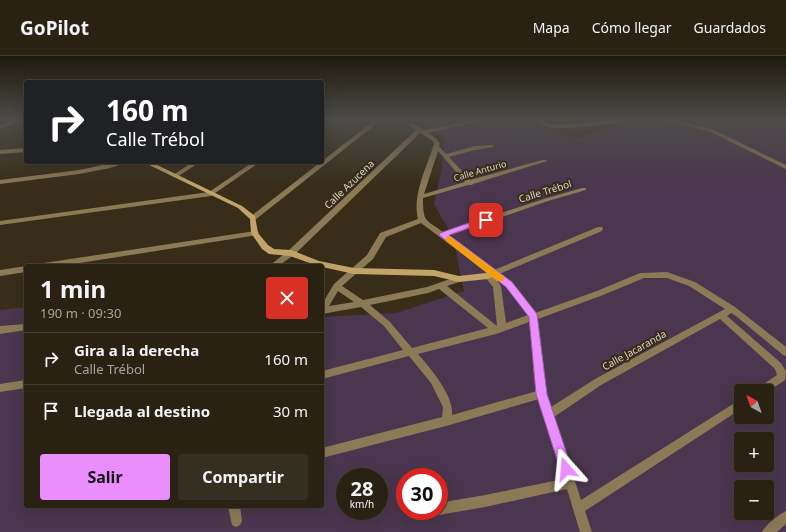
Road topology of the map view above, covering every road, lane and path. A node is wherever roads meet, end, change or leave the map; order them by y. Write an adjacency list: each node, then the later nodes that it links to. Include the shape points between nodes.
1 (350, 142): 11 (street)
2 (410, 142): 30 (street, Calle Azucena)
3 (437, 142): 6 (street)
4 (735, 142): 17 (street)
5 (491, 146): 9 (street)
6 (437, 147): 9 (street); 23 (street)
7 (24, 150): 8 (street)
8 (0, 152)
9 (445, 156): 20 (street)
10 (544, 161): 20 (street, Calle Anturio)
11 (324, 162)
12 (118, 164): 19 (street)
13 (150, 164): 18 (street)
14 (195, 164): 18 (street)
15 (254, 164): 22 (street)
16 (322, 164): 24 (street)
17 (786, 167)
18 (175, 176): 22 (street)
19 (0, 182)
20 (470, 184): 23 (street, Calle Anturio)
21 (584, 189): 29 (street, Calle Trébol)
22 (211, 194): 24 (street, via 240,208); 26 (street)
23 (420, 197): 25 (street)
24 (253, 218): 28 (street)
25 (422, 220): 29 (street); 36 (street, via 383,235 370,257)
26 (0, 223)
27 (600, 229): 38 (street)
28 (255, 233): 30 (street, via 272,252); 31 (street)
29 (443, 235): 38 (street)
30 (291, 253): 32 (street, Calle Azucena); 33 (street)
31 (57, 264)
32 (276, 264)
33 (322, 264)
34 (324, 264): 36 (street)
35 (24, 269): 37 (street)
36 (354, 272): 39 (street, via 434,273); 40 (street)
37 (0, 273)
38 (490, 274): 39 (street); 47 (street, via 509,285); 49 (street, via 496,286)
39 (459, 279): 41 (street)
40 (337, 286): 42 (street); 43 (street)
41 (441, 286): 42 (street); 49 (street)
42 (362, 303): 45 (street); 52 (street, via 387,324)
43 (324, 308)
44 (732, 309): 46 (street, Calle Jacaranda); 47 (street, via 692,284 667,275 643,275); 51 (street)
45 (324, 311)
46 (721, 315): 55 (street, via 778,366 782,377); 59 (street, Calle Jacaranda, via 598,382)
47 (533, 316): 49 (street); 57 (street)
48 (24, 327): 50 (street)
49 (499, 329): 52 (street)
50 (0, 330)
51 (786, 352)
52 (412, 353): 53 (street); 60 (street, via 434,380 448,407)
53 (324, 375)
54 (24, 384): 56 (street)
55 (772, 384)
56 (0, 388)
57 (542, 394): 59 (street); 60 (street)
58 (734, 408): 65 (street)
59 (548, 415): 62 (street)
60 (446, 421): 61 (street)
61 (324, 452)
62 (570, 483): 63 (street); 65 (street)
63 (448, 507)
64 (234, 508): 67 (street)
65 (579, 508): 68 (street)
66 (786, 518): 69 (street)
67 (236, 520)
68 (586, 532)
69 (768, 532)

